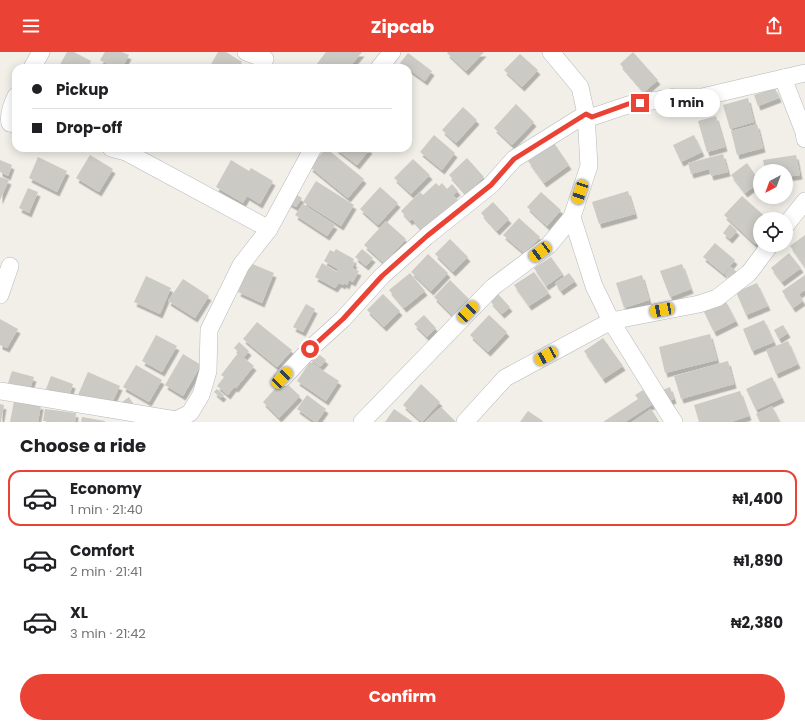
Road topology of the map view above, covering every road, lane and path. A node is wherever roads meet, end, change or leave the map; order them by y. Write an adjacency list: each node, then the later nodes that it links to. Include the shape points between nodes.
1 (41, 52): 6 (street)
2 (246, 52): 5 (street)
3 (392, 52): 7 (street)
4 (550, 52): 11 (street, via 580,87)
5 (264, 59)
6 (34, 64)
7 (382, 64)
8 (805, 73): 9 (street)
9 (783, 78): 11 (street, via 702,97 676,97 628,104 592,117); 13 (street)
10 (12, 106): 12 (street, via 9,119)
11 (586, 114): 18 (street, via 589,166); 24 (street, via 514,159 491,185 382,276 343,319)
12 (12, 123)
13 (805, 139)
14 (126, 152): 19 (street)
15 (310, 152): 19 (street)
16 (805, 201): 17 (street)
17 (793, 216)
18 (572, 217): 23 (street, via 594,286); 26 (street, via 549,245 493,286)
19 (269, 229): 25 (street, via 241,265 209,330 208,371 201,395 190,413 176,420)
20 (765, 252): 23 (street, via 749,273 717,298 699,304)
21 (10, 266): 22 (street)
22 (0, 295)
23 (612, 321): 27 (street, via 505,378); 28 (street)
24 (282, 378)
25 (0, 391)
26 (362, 422)
27 (465, 422)
28 (674, 422)

